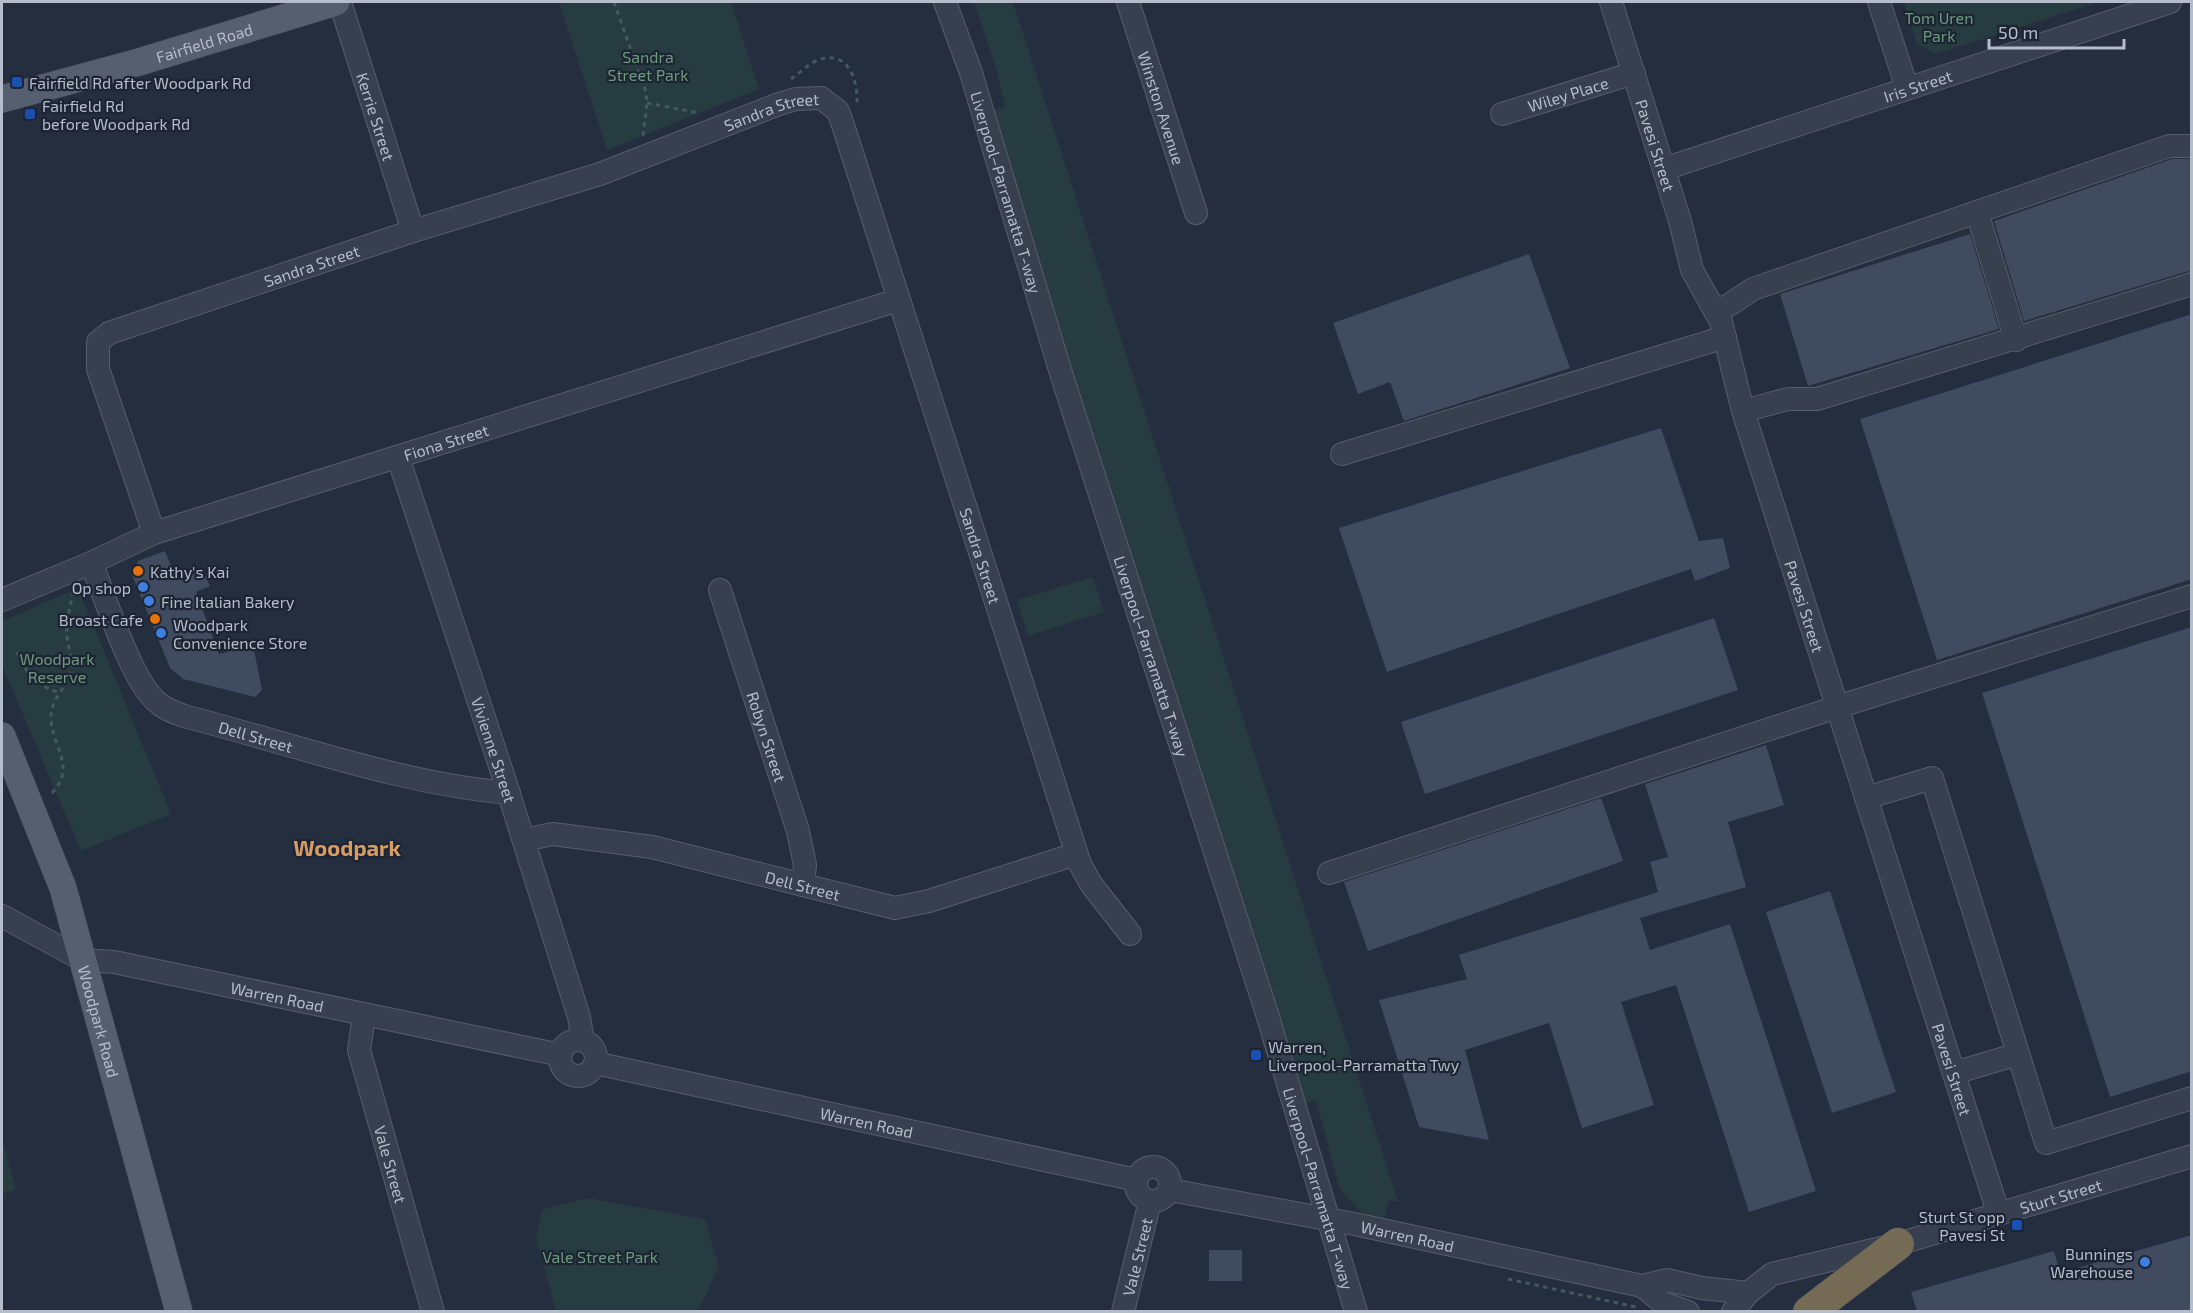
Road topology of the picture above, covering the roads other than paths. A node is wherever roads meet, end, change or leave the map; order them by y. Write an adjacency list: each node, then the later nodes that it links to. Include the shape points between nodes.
1 (338, 2): 9 (main road, Fairfield Road); 15 (street, Kerrie Street)
2 (945, 2): 51 (street, Liverpool–Parramatta T-way, via 1268,1017)
3 (1128, 2): 14 (street, Winston Avenue)
4 (1611, 2): 7 (street, Pavesi Street)
5 (1879, 2): 8 (street)
6 (2170, 2): 8 (street, Iris Street)
7 (1635, 73): 10 (street, Wiley Place); 12 (street, Pavesi Street)
8 (1908, 88): 12 (street, Iris Street)
9 (2, 99)
10 (1502, 114)
11 (2192, 146): 13 (street, via 2169,147)
12 (1664, 169): 18 (street, Pavesi Street, via 1686,256)
13 (1977, 212): 18 (street, via 1754,289); 20 (street)
14 (1196, 213)
15 (412, 231): 17 (street, Sandra Street, via 600,174 779,104 821,98 838,111); 24 (street, Sandra Street, via 121,327 98,342 98,369)
16 (2192, 284): 20 (street)
17 (898, 300): 23 (street, Fiona Street); 34 (street, Sandra Street)
18 (1715, 311): 19 (street, Pavesi Street)
19 (1725, 337): 21 (street, Pavesi Street); 22 (street)
20 (2016, 340): 21 (street, via 1817,399 1788,399)
21 (1743, 411): 29 (street, Pavesi Street)
22 (1342, 454)
23 (398, 458): 24 (street, Fiona Street); 31 (street, Vivienne Street)
24 (154, 533): 25 (street, Fiona Street)
25 (94, 571): 28 (street, Fiona Street); 31 (street, Dell Street, via 135,671 146,691 165,709 367,766)
26 (720, 590): 36 (street, Robyn Street, via 798,831 805,865)
27 (2192, 596): 29 (street)
28 (2, 600)
29 (1837, 707): 32 (street, Pavesi Street); 35 (street)
30 (2, 736): 39 (main road, Woodpark Road, via 63,888)
31 (509, 793): 33 (street, Vivienne Street)
32 (1866, 798): 42 (street, via 1932,778); 45 (street, Pavesi Street)
33 (524, 840): 36 (street, Dell Street, via 553,834 652,847); 41 (street, Vivienne Street)
34 (1076, 854): 36 (street, Dell Street, via 908,906 880,906); 38 (street, Sandra Street, via 1091,884)
35 (1329, 873)
36 (803, 885)
37 (2, 916): 39 (street, Warren Road)
38 (1130, 934)
39 (82, 960): 40 (street, Warren Road, via 114,962); 55 (main road, Woodpark Road)
40 (364, 1016): 43 (street, Warren Road); 56 (street, Vale Street, via 359,1050)
41 (583, 1041): 43 (street, via 569,1043); 44 (street, via 593,1049)
42 (2018, 1054): 45 (street); 46 (street, via 2046,1143)
43 (561, 1055): 44 (street, via 564,1070 575,1076 587,1073)
44 (595, 1063): 48 (street, Warren Road)
45 (1954, 1073): 50 (street, Pavesi Street)
46 (2192, 1098)
47 (2192, 1156): 50 (street, Sturt Street)
48 (1137, 1180): 49 (street, via 1138,1192); 49 (street, via 1142,1172 1157,1168 1169,1178)
49 (1160, 1196): 51 (street, Warren Road); 57 (street, Vale Street)
50 (1998, 1212): 52 (street, Sturt Street)
51 (1326, 1220): 53 (street, Warren Road); 58 (street, Liverpool–Parramatta T-way)
52 (1898, 1244): 54 (street, Sturt Street, via 1772,1274); 61 (highway)
53 (1642, 1286): 54 (street, Warren Road, via 1667,1280); 59 (street, Warren Road, via 1663,1303)
54 (1748, 1293): 60 (street, Sturt Street)
55 (179, 1311)
56 (433, 1311)
57 (1123, 1311)
58 (1356, 1311)
59 (1688, 1311)
60 (1733, 1311)
61 (1809, 1311)

